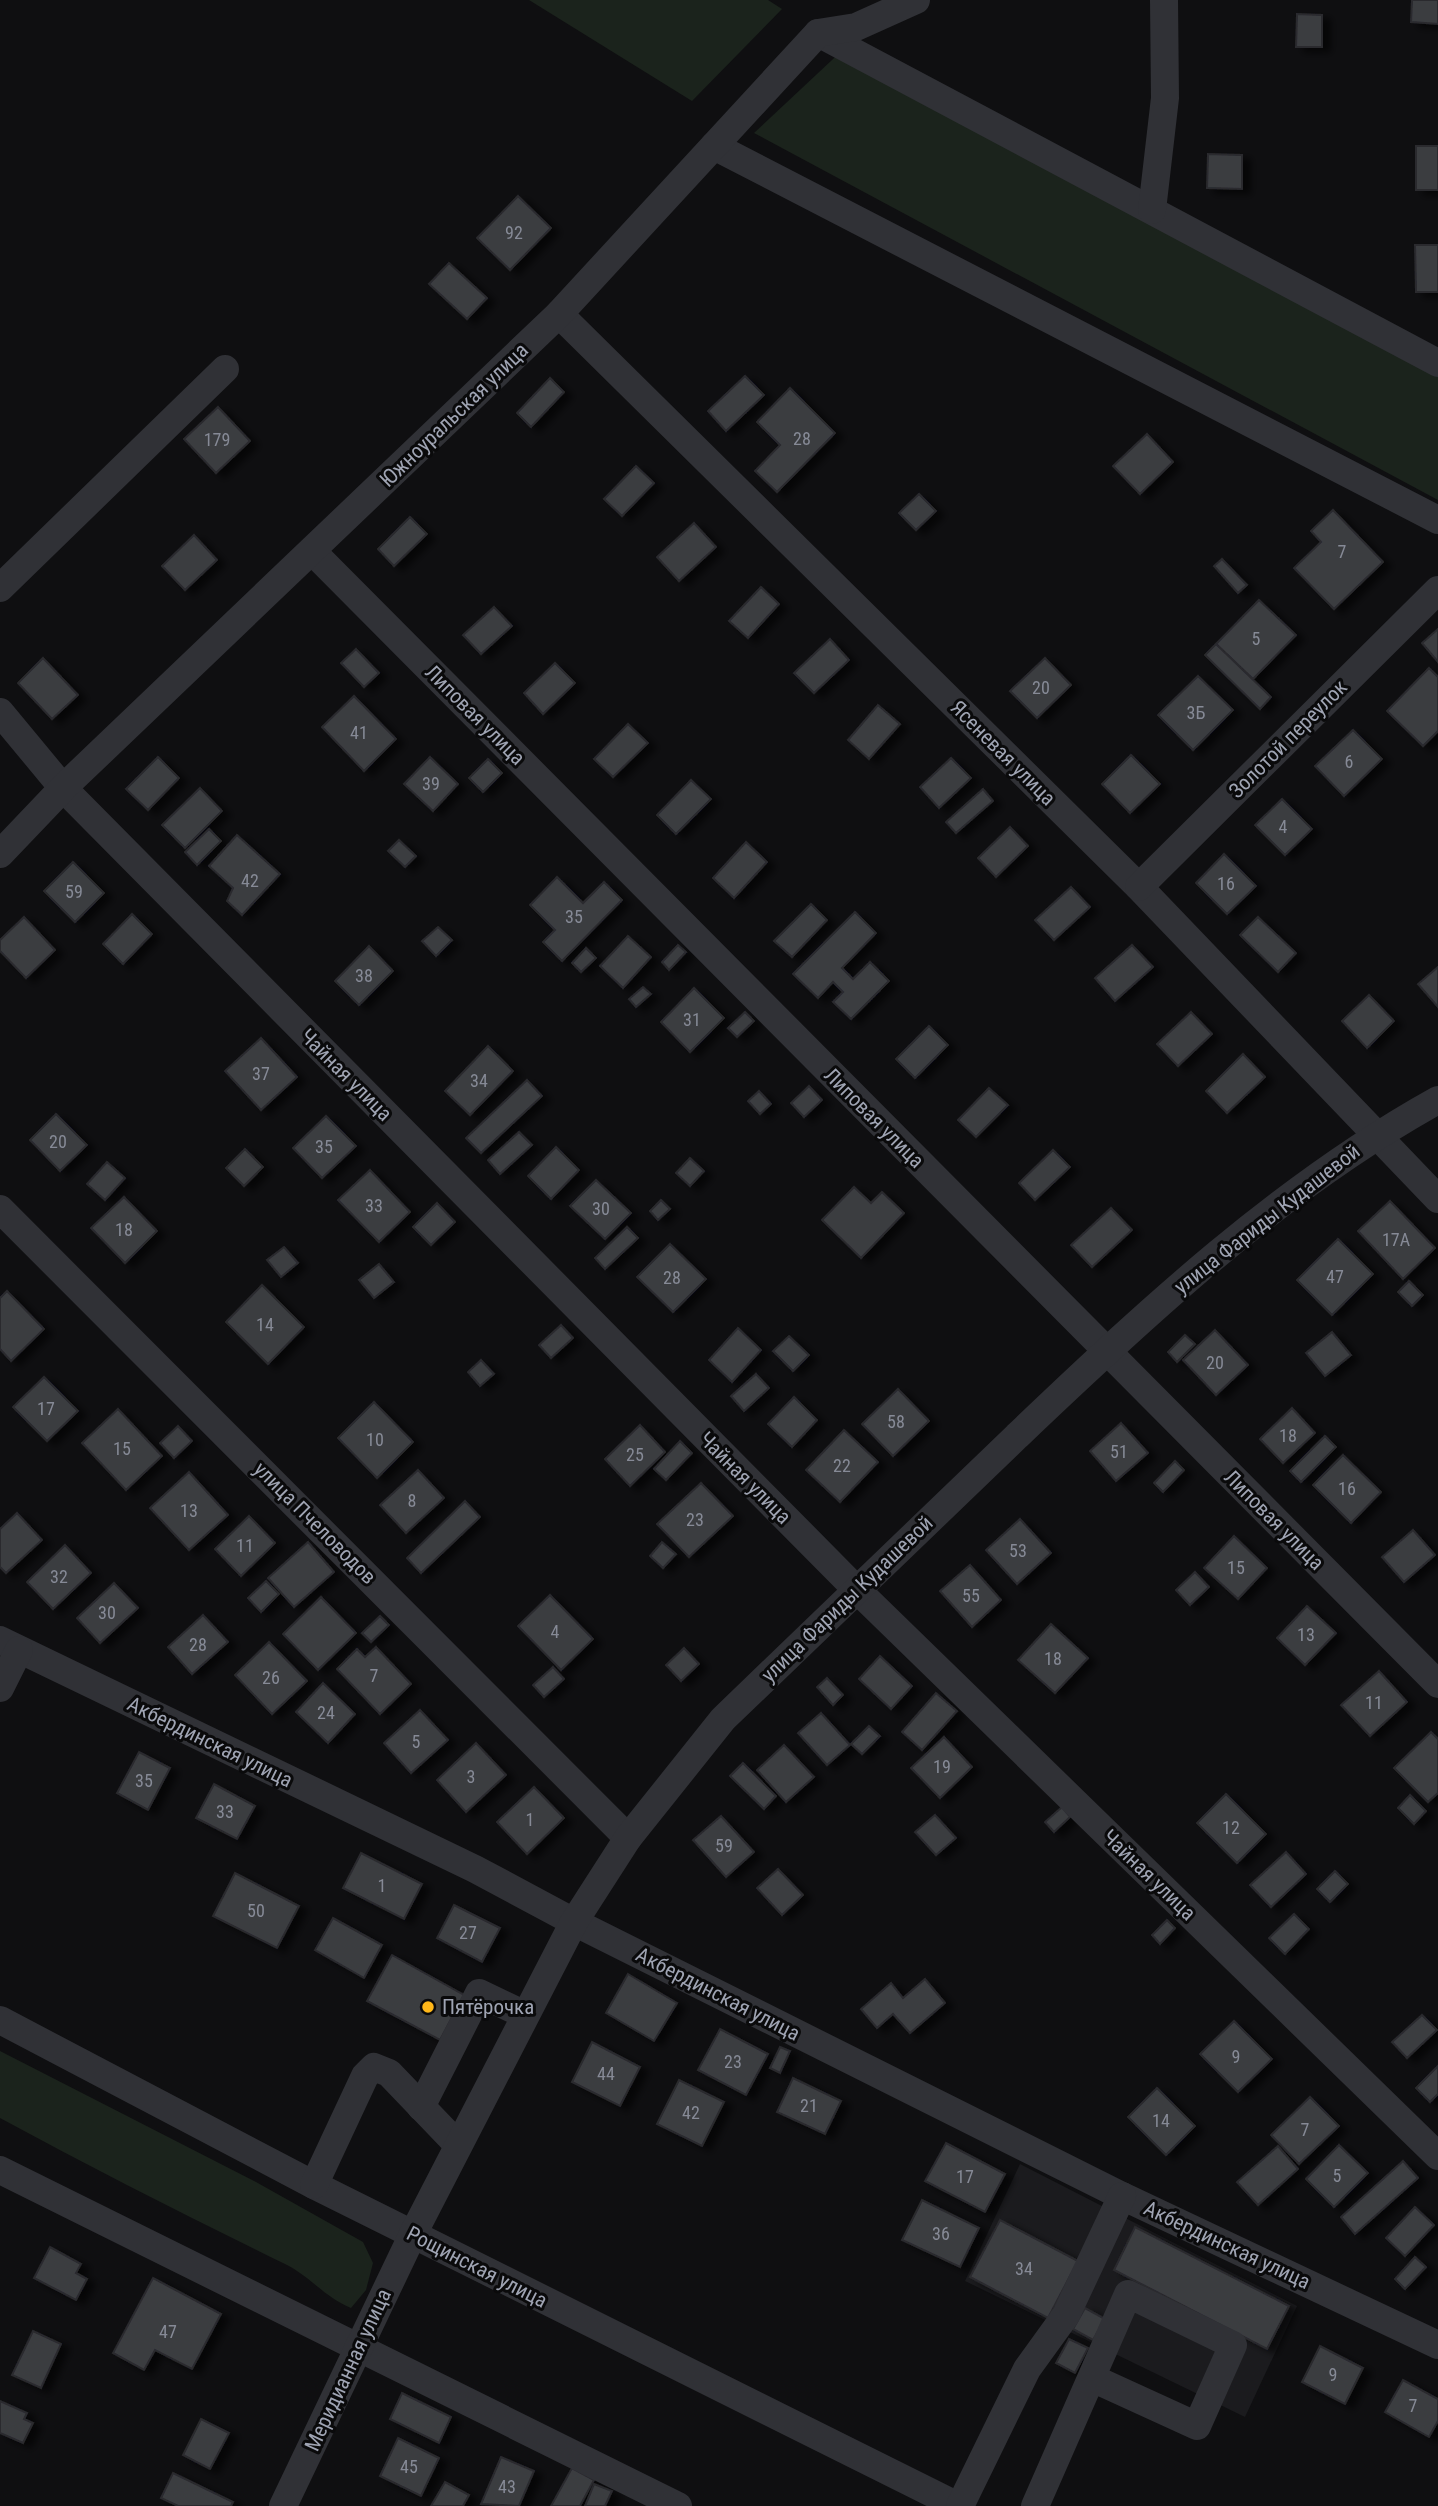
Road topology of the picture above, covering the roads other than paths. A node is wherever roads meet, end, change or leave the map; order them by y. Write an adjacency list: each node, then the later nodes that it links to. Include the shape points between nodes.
1 (916, 0): 3 (street, via 856,27)
2 (1164, 0): 5 (street, via 1165,98)
3 (818, 33): 4 (street, Южноуральская улица); 5 (street)
4 (714, 146): 6 (street, Южноуральская улица); 9 (street)
5 (1152, 210): 7 (street)
6 (559, 314): 10 (street, Южноуральская улица); 16 (street, Ясеневая улица)
7 (1438, 363)
8 (225, 369): 11 (street)
9 (1438, 520)
10 (312, 551): 14 (street, Южноуральская улица); 21 (street, Липовая улица)
11 (0, 588)
12 (1438, 590): 16 (street, Золотой переулок)
13 (0, 712): 14 (street, Чайная улица)
14 (63, 788): 15 (street, Южноуральская улица); 22 (street, Чайная улица)
15 (0, 854)
16 (1139, 887): 18 (street, Ясеневая улица)
17 (1438, 1100): 18 (street, улица Фариды Кудашевой)
18 (1377, 1134): 19 (street, Ясеневая улица); 21 (street, улица Фариды Кудашевой, via 1236,1239)
19 (1438, 1199)
20 (0, 1209): 26 (street, улица Пчеловодов)
21 (1105, 1352): 22 (street, улица Фариды Кудашевой); 24 (street, Липовая улица)
22 (856, 1589): 26 (street, улица Фариды Кудашевой, via 723,1719); 32 (street, Чайная улица)
23 (9, 1645): 25 (street); 27 (street, Акбердинская улица, via 475,1869)
24 (1438, 1684)
25 (0, 1688)
26 (628, 1838): 27 (street, улица Фариды Кудашевой)
27 (573, 1922): 28 (street, улица Фариды Кудашевой); 35 (street, Акбердинская улица)
28 (525, 2015): 30 (street, via 479,1993); 31 (street, улица Фариды Кудашевой)
29 (0, 2020): 34 (street, Рощинская улица)
30 (421, 2107): 31 (street); 34 (street, via 389,2073 374,2067 365,2076)
31 (458, 2146): 36 (street, улица Фариды Кудашевой)
32 (1438, 2156)
33 (0, 2170): 38 (street)
34 (314, 2185): 36 (street, Рощинская улица)
35 (1122, 2196): 37 (street, Акбердинская улица); 42 (street, via 1066,2315 1027,2369)
36 (412, 2234): 38 (street, Меридианная улица); 42 (street, Рощинская улица)
37 (1438, 2345)
38 (359, 2348): 40 (street, Меридианная улица); 41 (street)
39 (1092, 2378): 39 (street, via 1128,2294 1233,2345 1197,2426); 43 (street)
40 (284, 2506)
41 (678, 2506)
42 (959, 2506)
43 (1035, 2506)

